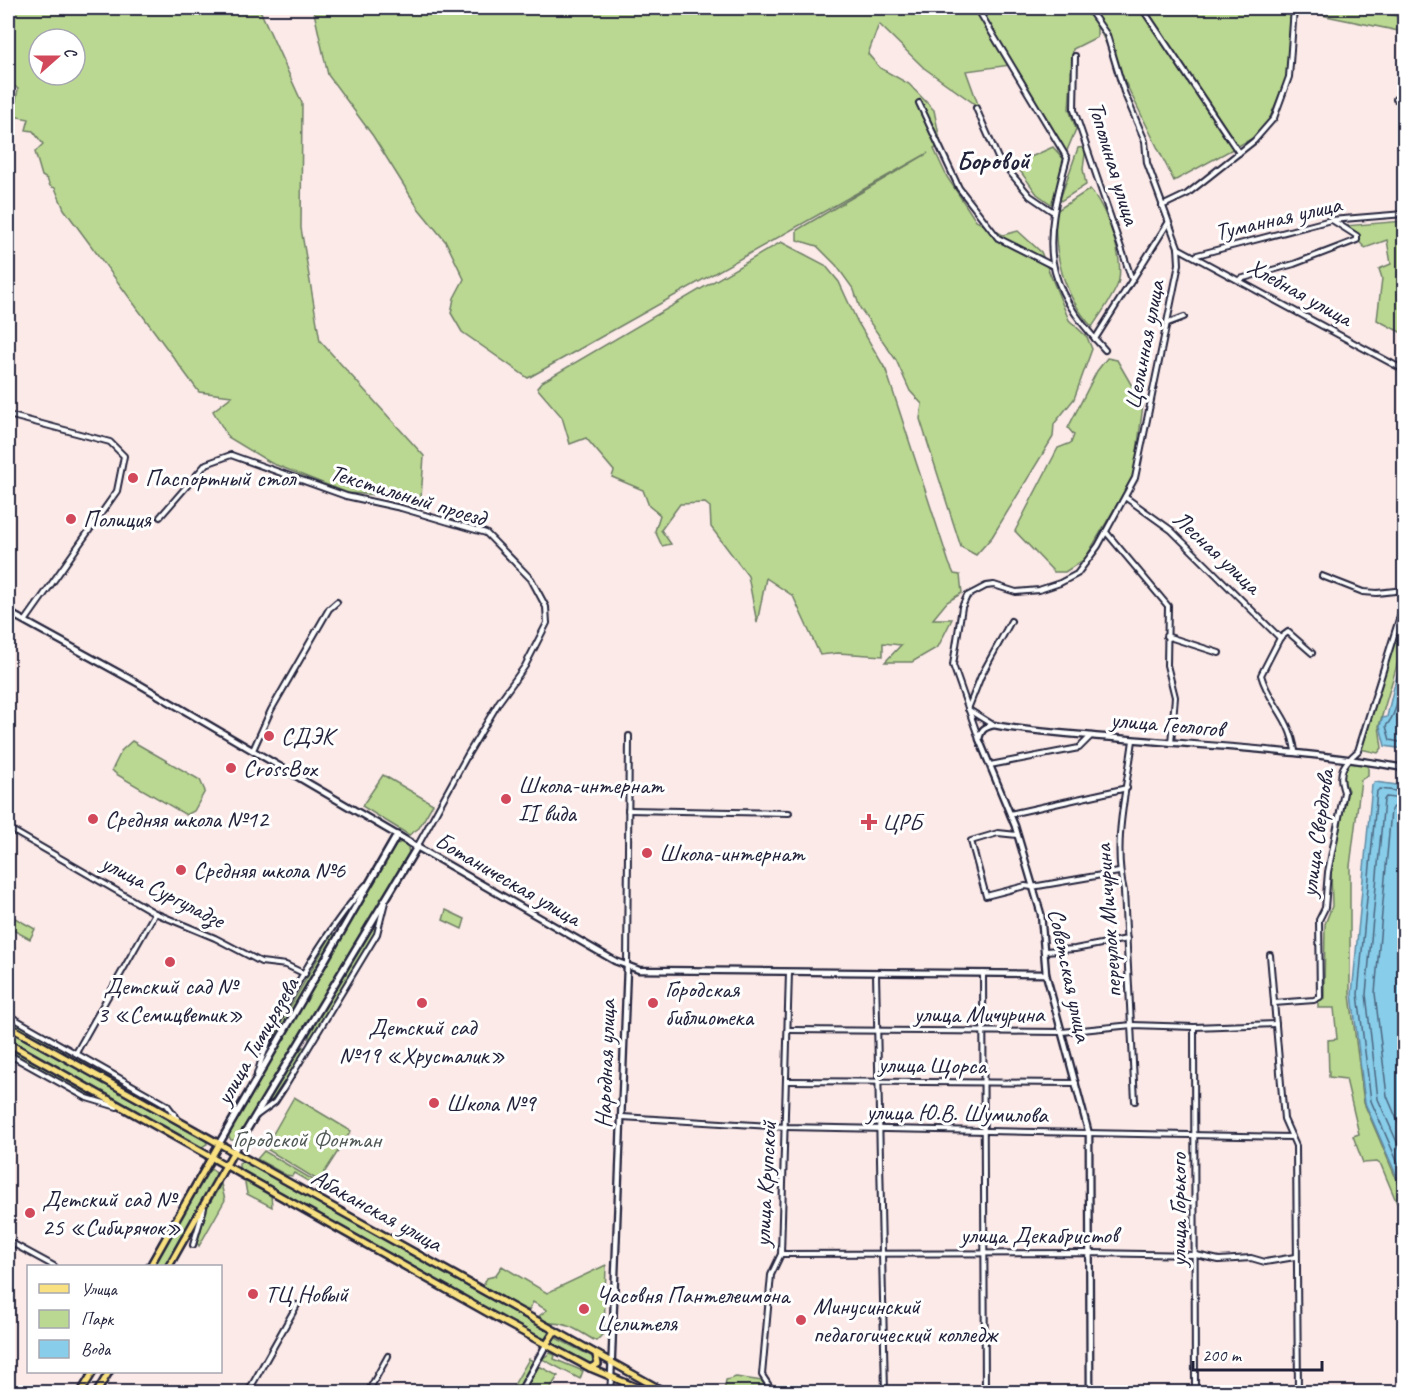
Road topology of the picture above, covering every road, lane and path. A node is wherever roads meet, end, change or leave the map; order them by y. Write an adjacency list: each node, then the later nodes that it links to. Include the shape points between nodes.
1 (977, 8): 12 (street, via 1067,158)
2 (1088, 8): 11 (street, Целинная улица, via 1107,34 1124,92 1145,141 1147,163)
3 (1143, 8): 10 (street)
4 (1294, 8): 10 (street, via 1289,76 1274,118)
5 (1075, 56): 20 (street, Тополиная улица, via 1074,110)
6 (1396, 99): 7 (street)
7 (1404, 101)
8 (919, 103): 18 (street, via 959,188 998,238)
9 (976, 108): 12 (street, via 998,158 1030,196)
10 (1239, 153): 11 (street, via 1187,194)
11 (1162, 207): 15 (street, Целинная улица)
12 (1052, 211): 18 (street)
13 (1404, 214): 14 (street, Туманная улица)
14 (1331, 220): 17 (street, Туманная улица); 19 (street, via 1357,236 1357,240 1294,264)
15 (1168, 223): 16 (street, Целинная улица); 20 (street)
16 (1178, 247): 17 (street, Хлебная улица); 22 (street, Целинная улица, via 1179,264)
17 (1196, 255): 19 (street, Хлебная улица)
18 (1051, 266): 23 (street, via 1072,310)
19 (1239, 279): 25 (street, Хлебная улица)
20 (1132, 280): 23 (street)
21 (1184, 317): 22 (street)
22 (1168, 323): 27 (street, Целинная улица, via 1138,464)
23 (1095, 339): 24 (street)
24 (1105, 350)
25 (1404, 370)
26 (8, 415): 36 (street, via 110,442 124,456 117,491)
27 (1125, 497): 29 (street, Целинная улица); 39 (street, Лесная улица, via 1171,530)
28 (160, 517): 61 (street, Текстильный проезд, via 206,464 231,455 346,496 486,533 531,579 543,600 547,623)
29 (1106, 532): 32 (street, Целинная улица, via 1087,563 1060,583 1016,592 994,585); 38 (street, via 1168,606)
30 (1322, 576): 31 (street, via 1363,592)
31 (1404, 590)
32 (967, 596): 42 (street, Советская улица, via 953,665)
33 (337, 602): 49 (street, via 329,609 271,710)
34 (1404, 603): 51 (street, улица Свердлова, via 1358,751)
35 (8, 612): 36 (street, Ботаническая улица)
36 (26, 620): 49 (street, Ботаническая улица)
37 (1011, 621): 42 (street)
38 (1166, 636): 40 (street); 48 (street, via 1174,697)
39 (1280, 638): 41 (street, Лесная улица, via 1288,632); 50 (street, via 1262,675 1265,690 1284,715)
40 (1219, 653)
41 (1312, 653)
42 (968, 709): 43 (street); 46 (street, Советская улица)
43 (994, 725): 44 (street, улица Геологов); 46 (street, via 983,729)
44 (1091, 735): 47 (street, улица Геологов); 52 (street, via 1079,748)
45 (629, 736): 55 (street, Народная улица)
46 (979, 739): 52 (street, Советская улица)
47 (1133, 740): 48 (street, улица Геологов); 54 (street, переулок Мичурина)
48 (1171, 743): 50 (street, улица Геологов)
49 (253, 750): 59 (street, Ботаническая улица)
50 (1295, 751): 51 (street, улица Геологов)
51 (1350, 757): 53 (street, улица Геологов); 76 (street, улица Свердлова, via 1342,765 1340,779 1344,792 1325,908 1319,920 1320,997)
52 (990, 765): 57 (street, Советская улица)
53 (1404, 768)
54 (1127, 788): 57 (street); 62 (street, переулок Мичурина)
55 (628, 810): 56 (street); 70 (street, Народная улица)
56 (789, 813)
57 (1010, 814): 60 (street, Советская улица)
58 (8, 828): 66 (street, улица Сургуладзе)
59 (397, 835): 61 (main road, Ботаническая улица); 63 (main road, улица Тимирязева)
60 (1017, 835): 64 (street, Советская улица); 64 (street, via 998,833 971,841 986,896)
61 (417, 847): 65 (main road, улица Тимирязева); 70 (street, Ботаническая улица)
62 (1119, 872): 64 (street); 67 (street, переулок Мичурина)
63 (372, 878): 75 (street, via 342,912); 89 (main road, улица Тимирязева)
64 (1032, 887): 68 (street, Советская улица, via 1041,914)
65 (387, 896): 96 (main road, улица Тимирязева); 96 (street, via 377,934 286,1085 275,1102)
66 (155, 913): 75 (street, улица Сургуладзе, via 261,962 286,965); 87 (street)
67 (1127, 939): 68 (street); 79 (street, переулок Мичурина)
68 (1044, 951): 74 (street, Советская улица)
69 (1270, 955): 76 (street)
70 (627, 967): 71 (street, Ботаническая улица); 97 (street, Народная улица)
71 (789, 972): 73 (street, Ботаническая улица); 82 (street, улица Крупской)
72 (983, 972): 73 (street, Ботаническая улица); 74 (street, Ботаническая улица); 84 (street)
73 (876, 973): 83 (street)
74 (1046, 974): 85 (street, Советская улица)
75 (305, 975): 89 (street, via 265,1044)
76 (1274, 1003): 78 (street)
77 (8, 1015): 87 (street)
78 (1276, 1024): 81 (street, улица Мичурина); 104 (street, via 1284,1119)
79 (1132, 1025): 81 (street, улица Мичурина); 85 (street, улица Мичурина); 94 (street, переулок Мичурина)
80 (8, 1026): 98 (main road, Абаканская улица)
81 (1194, 1027): 103 (street, улица Горького)
82 (789, 1030): 83 (street, улица Мичурина); 90 (street, улица Крупской)
83 (878, 1031): 84 (street, улица Мичурина); 91 (street)
84 (985, 1032): 85 (street, улица Мичурина); 93 (street)
85 (1062, 1032): 92 (street, Советская улица)
86 (8, 1043): 95 (main road, Абаканская улица)
87 (76, 1053): 98 (street, via 167,1105)
88 (8, 1054): 95 (street, via 87,1098)
89 (255, 1081): 105 (main road, улица Тимирязева)
90 (788, 1081): 91 (street, улица Щорса); 99 (street, улица Крупской)
91 (880, 1082): 93 (street, улица Щорса); 100 (street)
92 (1076, 1083): 93 (street, улица Щорса); 102 (street, Советская улица)
93 (984, 1084): 101 (street)
94 (1135, 1101)
95 (125, 1109): 107 (main road, Абаканская улица)
96 (253, 1118): 106 (main road, улица Тимирязева)
97 (622, 1118): 99 (street, улица Ю.В. Шумилова); 126 (street, Народная улица)
98 (181, 1124): 105 (main road, Абаканская улица)
99 (786, 1127): 100 (street, улица Ю.В. Шумилова); 114 (street, улица Крупской)
100 (880, 1130): 101 (street, улица Ю.В. Шумилова); 115 (street)
101 (984, 1133): 102 (street, улица Ю.В. Шумилова); 112 (street)
102 (1089, 1134): 103 (street, улица Ю.В. Шумилова); 113 (street, Советская улица)
103 (1196, 1136): 104 (street, улица Ю.В. Шумилова); 116 (street, улица Горького)
104 (1292, 1137): 117 (street, via 1296,1146)
105 (219, 1144): 106 (main road, Абаканская улица); 107 (main road, улица Тимирязева)
106 (234, 1151): 108 (main road, улица Тимирязева); 122 (main road, Абаканская улица)
107 (211, 1157): 108 (main road, Абаканская улица); 119 (main road, улица Тимирязева)
108 (227, 1165): 109 (main road, улица Тимирязева); 123 (main road, Абаканская улица)
109 (205, 1203): 111 (street); 120 (main road, улица Тимирязева)
110 (8, 1241): 118 (street)
111 (193, 1245)
112 (986, 1253): 113 (street, улица Декабристов); 115 (street, улица Декабристов); 142 (street)
113 (1090, 1253): 116 (street, улица Декабристов); 143 (street, Советская улица)
114 (781, 1254): 115 (street, улица Декабристов); 140 (street, улица Крупской, via 771,1275 762,1375)
115 (884, 1254): 141 (street)
116 (1196, 1255): 117 (street, улица Декабристов, via 1265,1262); 144 (street, улица Горького)
117 (1295, 1257): 145 (street)
118 (52, 1265)
119 (151, 1265)
120 (170, 1265)
121 (297, 1305): 134 (street)
122 (555, 1331): 123 (main road); 124 (main road, Абаканская улица)
123 (546, 1345): 127 (main road, Абаканская улица); 136 (street)
124 (595, 1354): 126 (main road, Абаканская улица); 127 (main road, via 599,1361)
125 (388, 1356): 135 (street)
126 (611, 1362): 130 (street, Народная улица); 139 (main road, Абаканская улица)
127 (590, 1368): 130 (main road, Абаканская улица)
128 (92, 1373): 131 (main road)
129 (109, 1373): 133 (main road)
130 (611, 1378): 137 (street, Народная улица); 138 (main road, Абаканская улица)
131 (85, 1385): 132 (main road); 133 (main road)
132 (81, 1392)
133 (98, 1392)
134 (248, 1392)
135 (368, 1392)
136 (520, 1392)
137 (610, 1392)
138 (648, 1392)
139 (665, 1392)
140 (773, 1392)
141 (885, 1392)
142 (985, 1392)
143 (1090, 1392)
144 (1195, 1392)
145 (1298, 1392)

